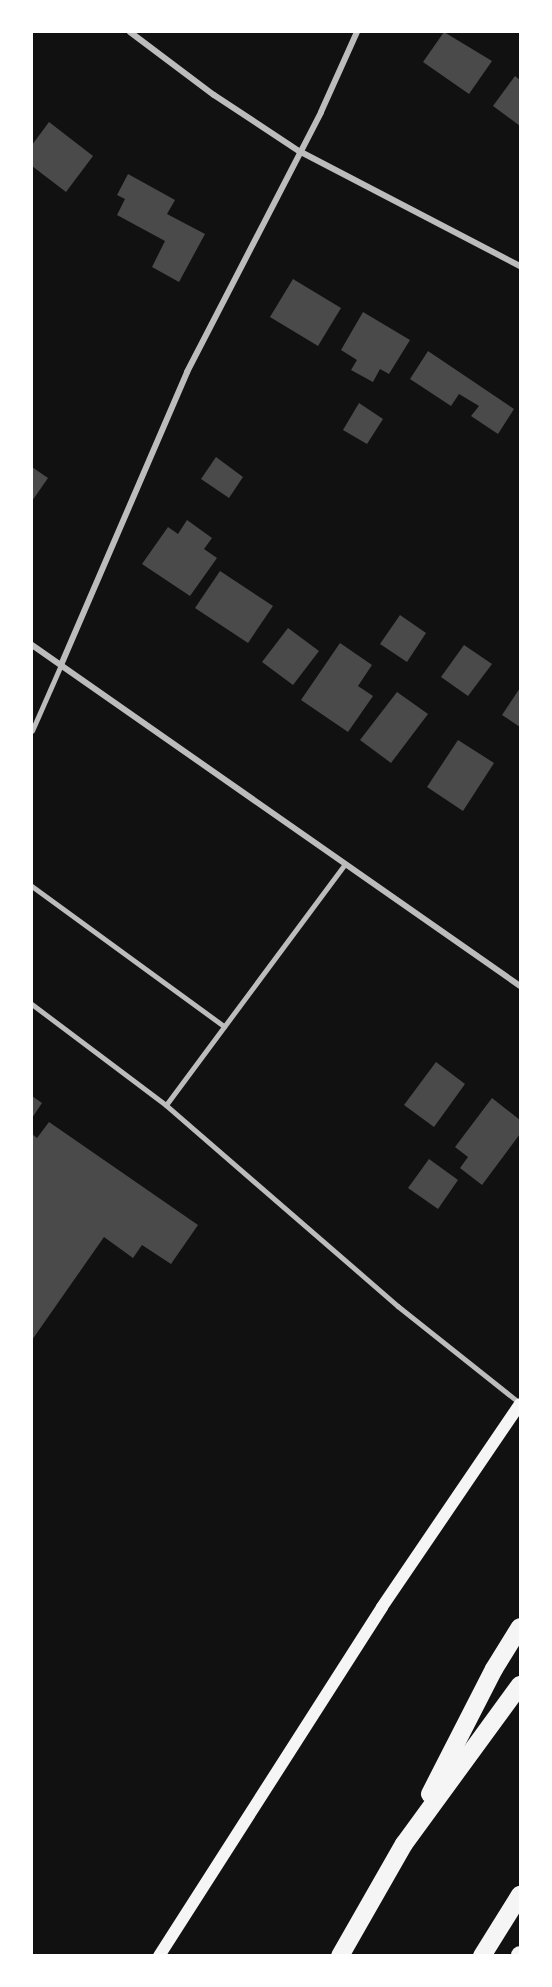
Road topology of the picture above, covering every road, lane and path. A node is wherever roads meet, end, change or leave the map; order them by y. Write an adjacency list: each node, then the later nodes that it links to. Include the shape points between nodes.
1 (130, 32): 3 (street, via 214,95)
2 (357, 32): 3 (street)
3 (299, 151): 4 (street); 6 (street, via 183,382)
4 (520, 266)
5 (32, 645): 6 (street)
6 (61, 665): 7 (lane); 8 (street)
7 (32, 731)
8 (345, 864): 10 (street); 12 (lane)
9 (32, 886): 12 (lane)
10 (520, 987)
11 (32, 1004): 13 (lane)
12 (225, 1026): 13 (lane)
13 (166, 1105): 14 (lane, via 398,1306)
14 (520, 1403): 19 (main road, via 382,1607)
15 (520, 1627): 17 (highway, via 494,1669)
16 (520, 1685): 17 (highway)
17 (404, 1844): 20 (highway)
18 (520, 1895): 21 (highway)
19 (159, 1956)
20 (340, 1956)
21 (482, 1956)

